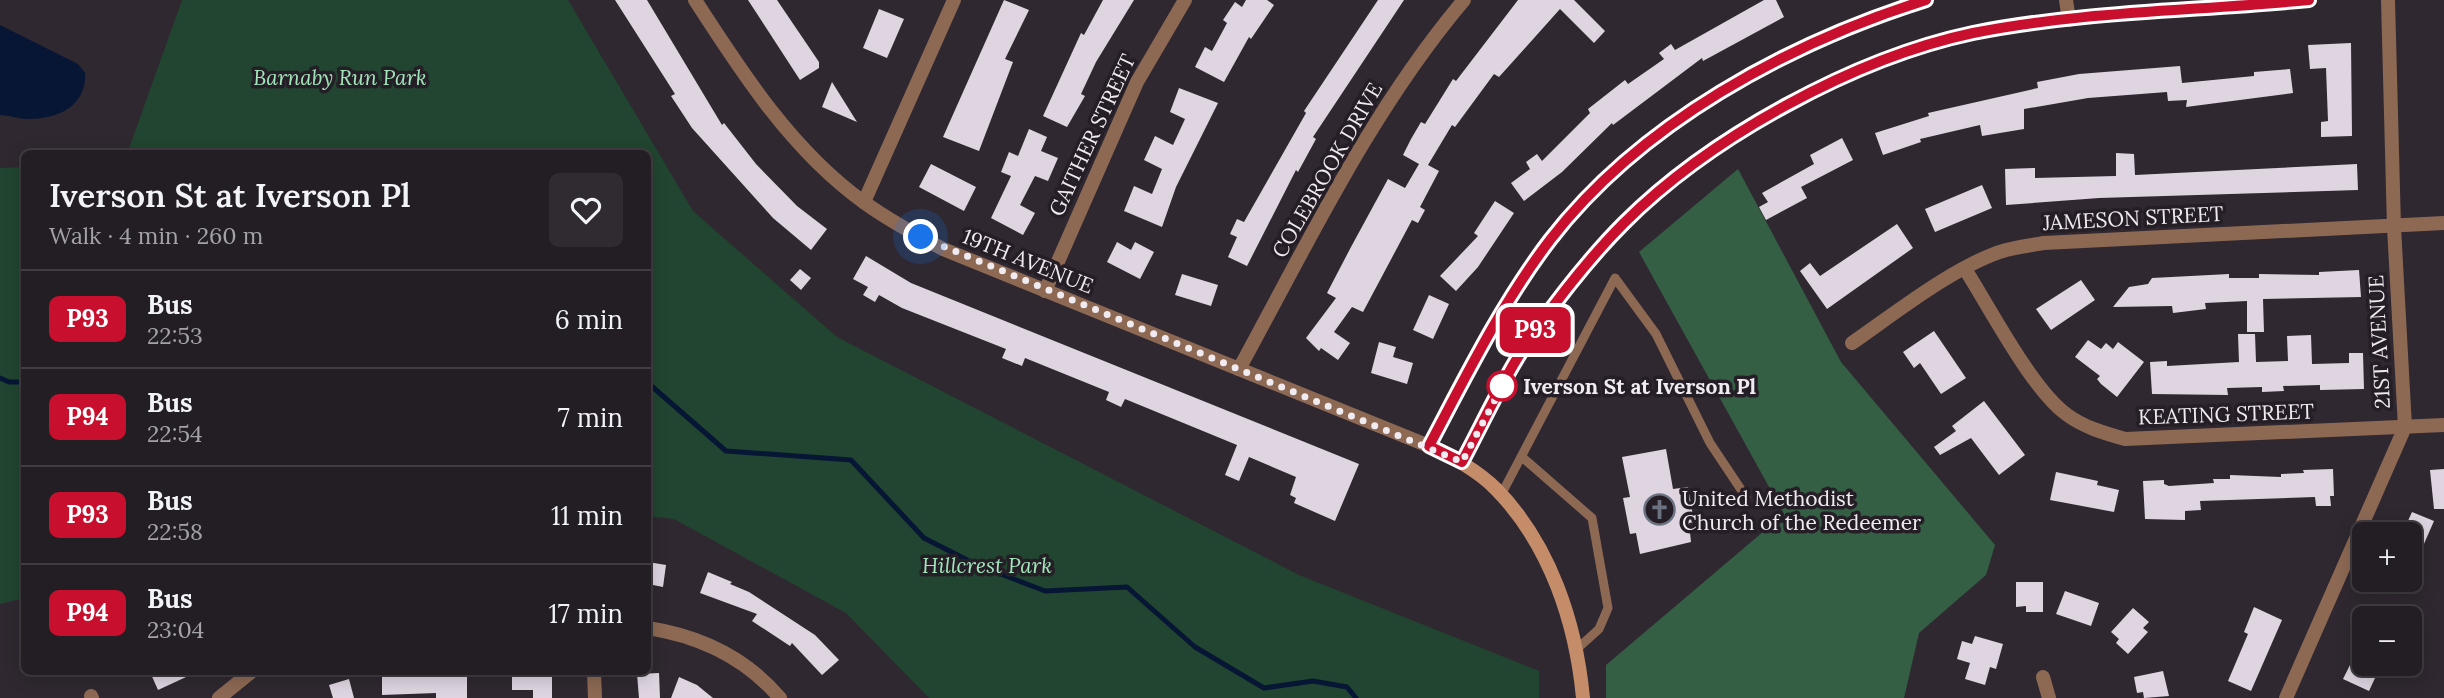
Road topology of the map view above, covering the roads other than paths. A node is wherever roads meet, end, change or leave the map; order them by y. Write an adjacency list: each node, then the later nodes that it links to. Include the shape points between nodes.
1 (695, 0): 13 (street, 19TH AVENUE, via 760,95 804,149)
2 (938, 0): 11 (street)
3 (954, 0): 11 (street)
4 (1185, 0): 17 (street, GAITHER STREET, via 1137,82)
5 (1464, 0): 19 (street, COLEBROOK DRIVE, via 1427,44 1369,133)
6 (1926, 0): 22 (main road, via 1844,28 1738,82 1695,109 1614,174 1551,238 1525,275)
7 (2066, 0): 12 (street)
8 (2310, 0): 10 (main road)
9 (2388, 0): 15 (street, 21ST AVENUE)
10 (2271, 2): 12 (main road)
11 (947, 13): 13 (street)
12 (2069, 20): 24 (main road, via 1976,33 1886,58 1788,105 1716,149 1625,222 1583,269 1517,358)
13 (864, 202): 17 (street, 19TH AVENUE, via 943,249)
14 (2444, 223): 15 (street, JAMESON STREET)
15 (2394, 227): 16 (street, JAMESON STREET, via 2044,243 2004,250); 21 (street, 21ST AVENUE)
16 (1965, 269): 18 (street, JAMESON STREET); 21 (street, KEATING STREET, via 2047,396 2066,414 2094,429 2125,439)
17 (1045, 291): 19 (street, 19TH AVENUE)
18 (1852, 343)
19 (1239, 369): 22 (street, 19TH AVENUE)
20 (2444, 425): 21 (street, KEATING STREET)
21 (2406, 427): 37 (street, 21ST AVENUE)
22 (1429, 446): 24 (main road)
23 (1522, 457): 25 (lane); 26 (lane, via 1615,278 1656,334 1710,443); 28 (lane, via 1592,518 1608,608 1599,629)
24 (1462, 462): 25 (main road)
25 (1501, 495): 28 (main road, via 1546,562)
26 (1746, 497)
27 (651, 629): 34 (street, via 721,650)
28 (1578, 649): 35 (main road)
29 (247, 675): 32 (street)
30 (594, 675): 33 (street)
31 (2043, 677): 36 (street)
32 (219, 698)
33 (595, 698)
34 (780, 698)
35 (1583, 698)
36 (2049, 698)
37 (2286, 698)

